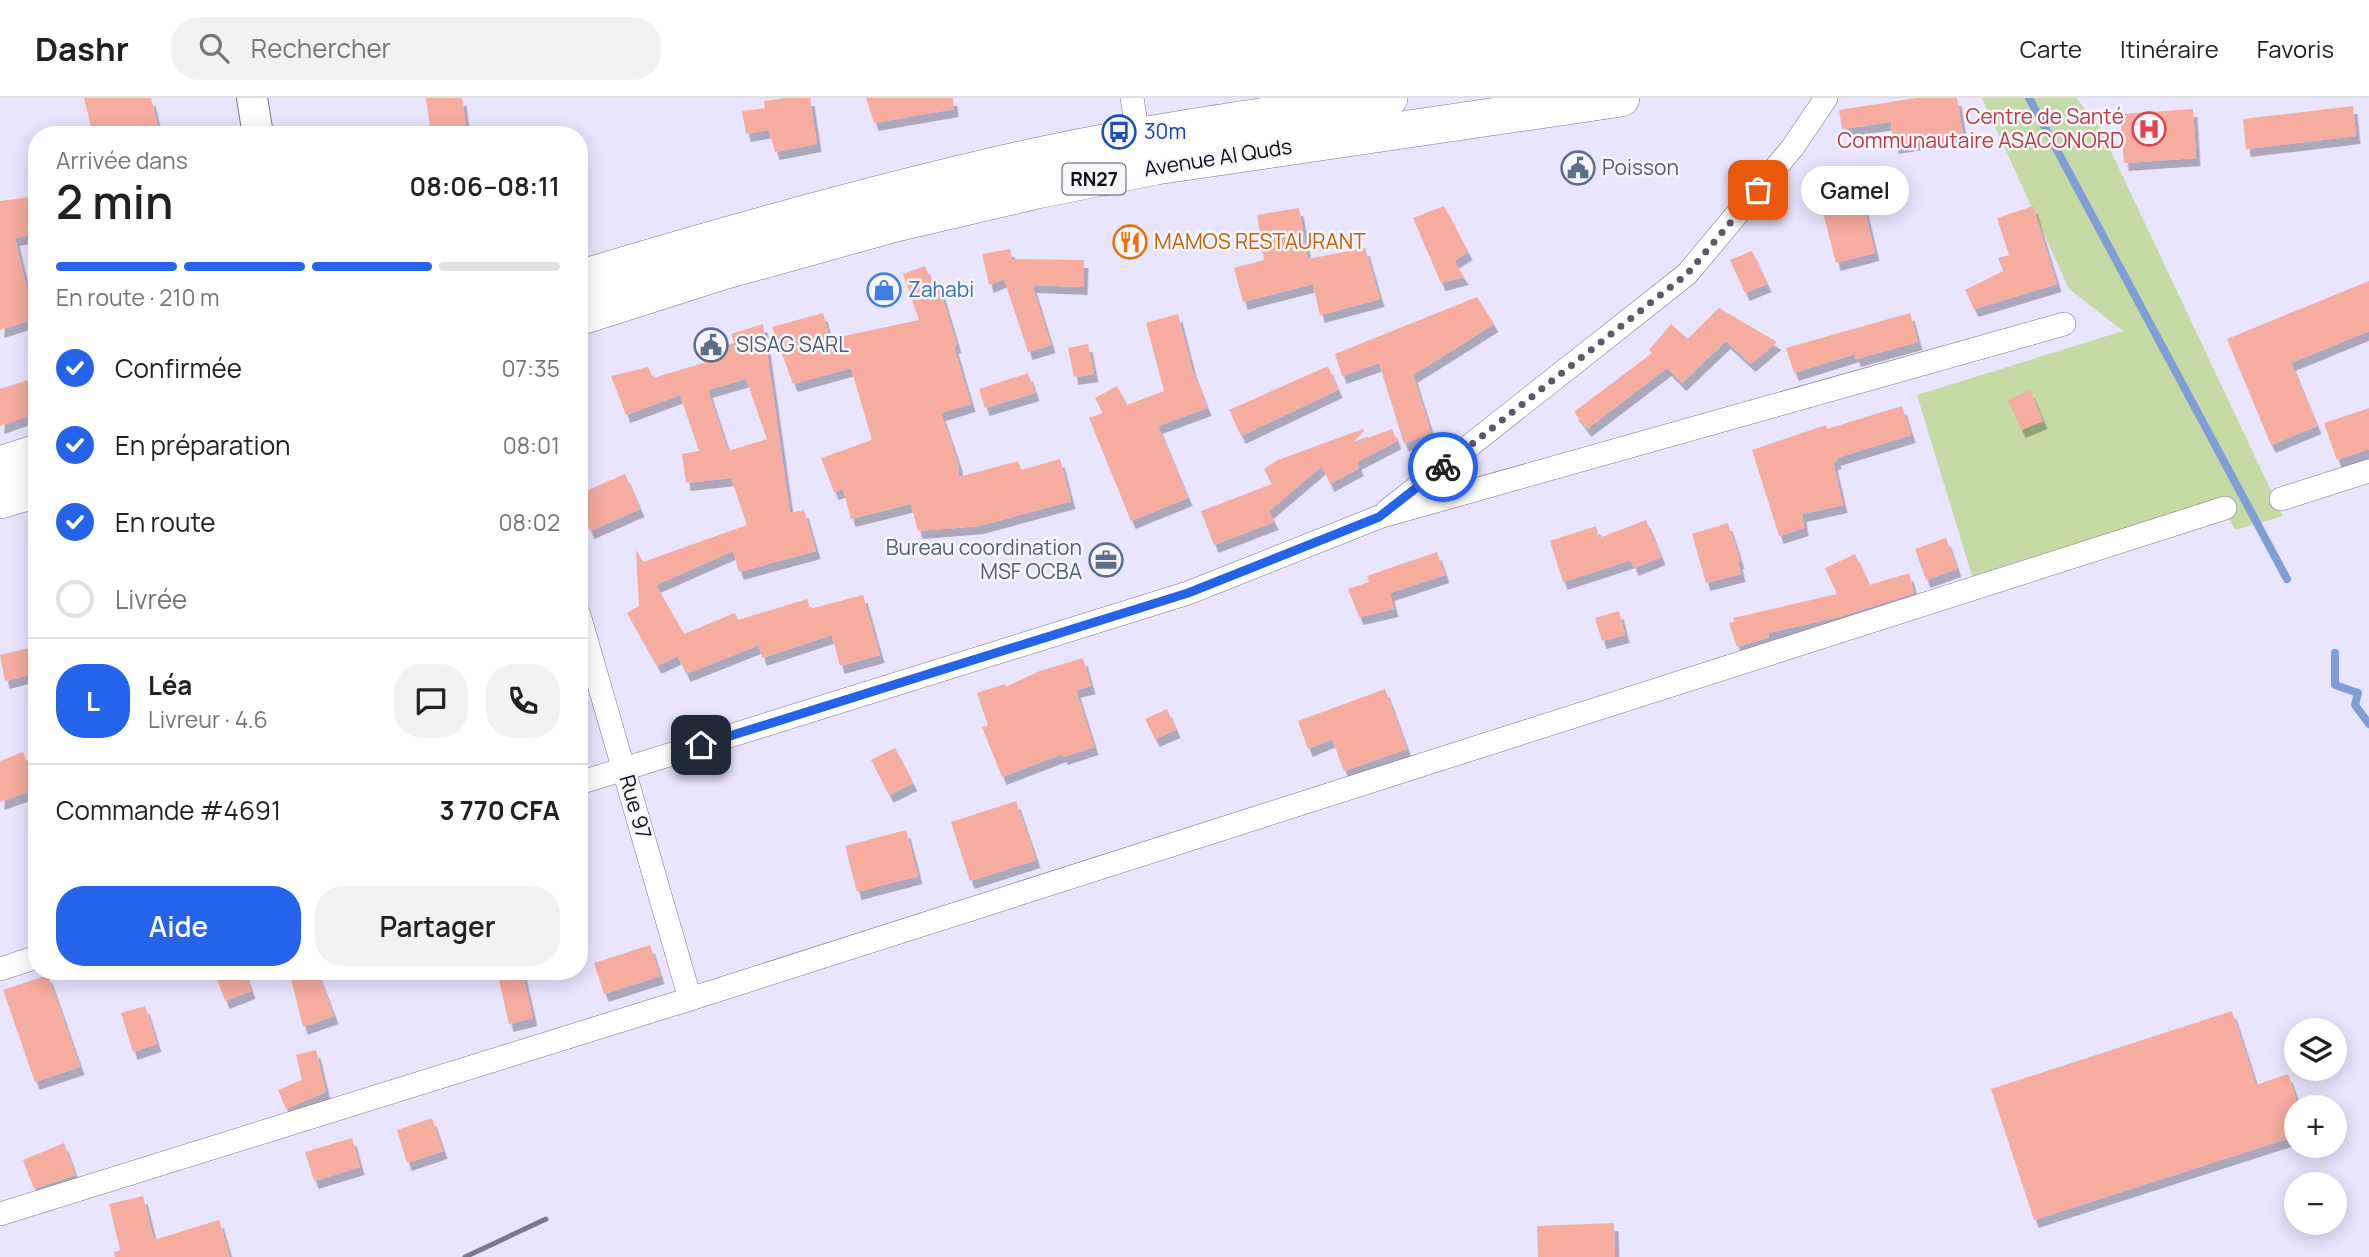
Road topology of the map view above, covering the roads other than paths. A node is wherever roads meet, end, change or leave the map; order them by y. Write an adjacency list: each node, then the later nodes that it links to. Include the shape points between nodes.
1 (252, 98): 7 (street)
2 (1132, 98): 8 (street)
3 (1388, 98): 8 (main road, Avenue Al Quds / RN27)
4 (1621, 98): 6 (main road, Avenue Al Quds / RN27)
5 (1826, 98): 19 (street, via 1793,147 1687,274)
6 (1527, 105): 10 (main road, Avenue Al Quds / RN27, via 1038,190 869,230)
7 (257, 126)
8 (1138, 136): 9 (main road, Avenue Al Quds / RN27, via 886,192)
9 (588, 276)
10 (588, 314)
11 (2064, 324): 19 (street)
12 (28, 456): 13 (main road)
13 (0, 465)
14 (2369, 471): 16 (street)
15 (28, 492): 17 (main road)
16 (2281, 499)
17 (0, 500)
18 (2225, 508): 25 (street)
19 (1379, 517): 21 (street, via 1188,593)
20 (588, 646): 21 (street, Rue 97)
21 (624, 769): 22 (street); 25 (street, Rue 97)
22 (588, 780)
23 (28, 960): 24 (street)
24 (0, 969)
25 (690, 999): 26 (street)
26 (0, 1214)

